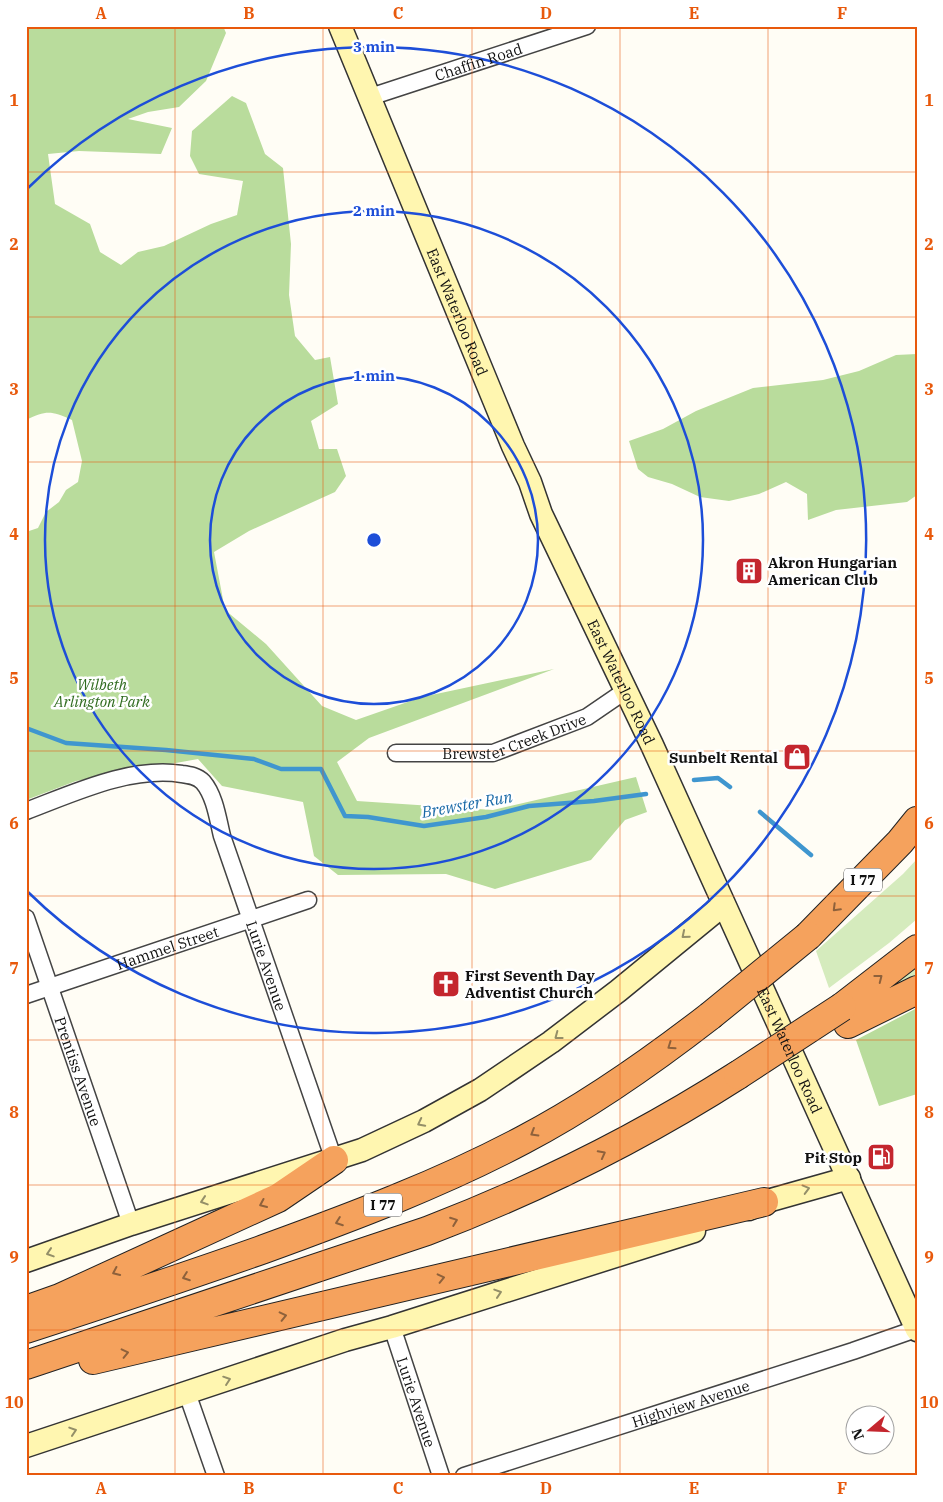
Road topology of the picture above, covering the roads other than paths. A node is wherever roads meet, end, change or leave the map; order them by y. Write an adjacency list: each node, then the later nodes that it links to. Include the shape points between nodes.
1 (340, 26): 3 (main road, East Waterloo Road)
2 (587, 26): 3 (street, Chaffin Road)
3 (370, 97): 4 (main road, East Waterloo Road, via 541,514)
4 (625, 691): 5 (street, Brewster Creek Drive, via 587,717 493,753); 9 (main road, East Waterloo Road)
5 (396, 752)
6 (26, 811): 11 (street, Lurie Avenue, via 140,773 194,776 202,782 212,801)
7 (917, 821): 24 (highway, I 77, one-way to 24, bridge, via 808,936 710,1016 608,1089 525,1139 474,1165 353,1217 154,1288)
8 (308, 900): 11 (street, Hammel Street)
9 (724, 905): 17 (main road, one-way to 17, via 551,1042 480,1090 396,1136); 18 (main road, East Waterloo Road)
10 (26, 918): 13 (street, Prentiss Avenue)
11 (251, 918): 13 (street, Hammel Street); 17 (street, Lurie Avenue)
12 (917, 949): 16 (highway, one-way to 12)
13 (51, 987): 15 (street, Hammel Street); 20 (street, Prentiss Avenue)
14 (917, 990): 16 (highway)
15 (26, 995)
16 (845, 1016): 26 (highway, I 77, one-way to 16, via 488,1208 557,1177 635,1136 739,1080)
17 (334, 1160): 20 (main road, one-way to 20); 22 (highway, one-way to 22, via 278,1198 60,1298)
18 (849, 1178): 19 (main road, one-way to 18); 25 (main road, East Waterloo Road)
19 (764, 1202): 23 (main road, one-way to 19, via 720,1222); 27 (highway, one-way to 19)
20 (131, 1224): 21 (main road, one-way to 21)
21 (26, 1261)
22 (26, 1310)
23 (392, 1327): 28 (main road, one-way to 23); 31 (street, Lurie Avenue)
24 (26, 1329)
25 (916, 1330): 32 (street, Highview Avenue)
26 (26, 1365)
27 (26, 1376)
28 (187, 1393): 29 (main road, one-way to 28); 30 (street)
29 (26, 1446)
30 (216, 1476)
31 (441, 1476)
32 (464, 1476)

